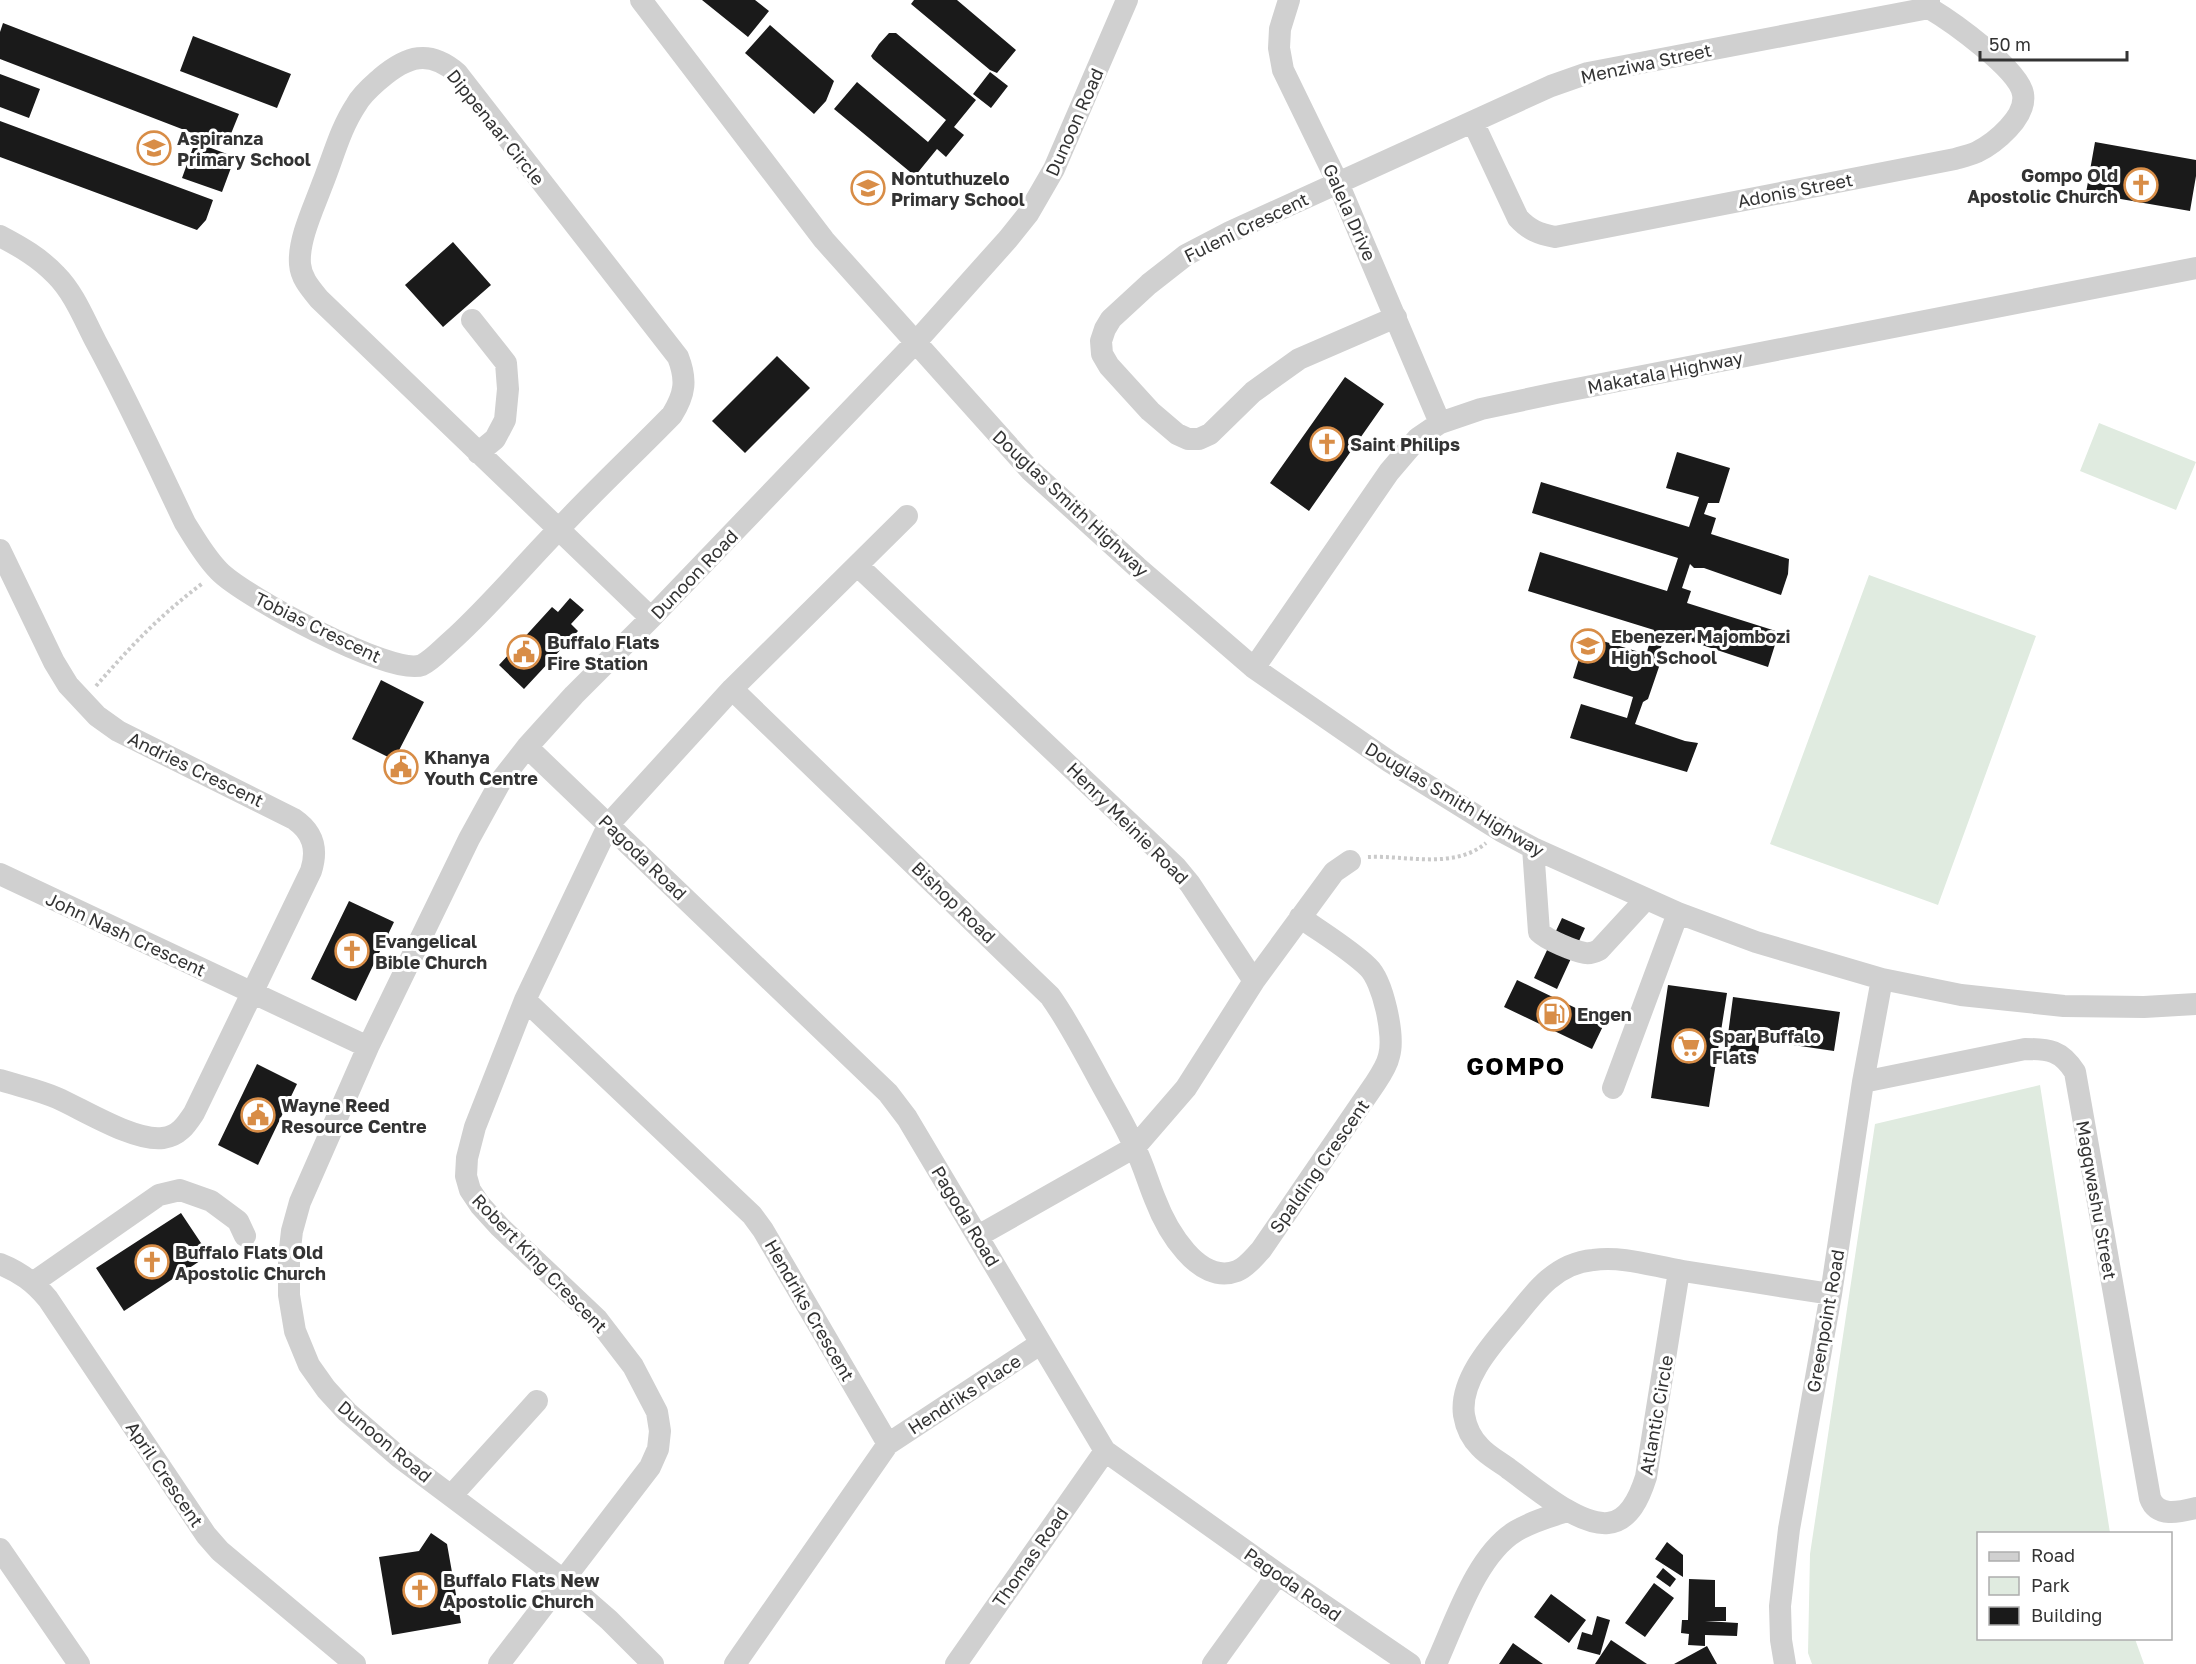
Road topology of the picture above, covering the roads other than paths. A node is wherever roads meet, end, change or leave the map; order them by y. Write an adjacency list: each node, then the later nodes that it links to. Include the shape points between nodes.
1 (640, 0): 11 (street, Douglas Smith Highway, via 824,240)
2 (1127, 0): 11 (street, Dunoon Road, via 1042,192 1008,239)
3 (1289, 0): 6 (street, Galela Drive, via 1280,28 1283,70)
4 (1929, 4): 5 (street, Menziwa Street, via 1588,73); 5 (street, Adonis Street, via 2011,73 2024,95 2021,108 2006,131 1976,152 1955,159 1555,237 1527,228 1518,218)
5 (1473, 122): 6 (street, Menziwa Street)
6 (1338, 183): 9 (street, Galela Drive); 9 (street, Fuleni Crescent, via 1186,255 1112,319 1101,341 1102,354 1165,424 1188,439 1199,440 1253,392 1299,359)
7 (0, 236): 15 (street, Tobias Crescent, via 42,261 70,293 199,546 219,572 291,618 375,657 399,665 423,664 466,627)
8 (2196, 268): 12 (street, Makatala Highway, via 1480,409)
9 (1396, 317): 12 (street, Galela Drive)
10 (472, 320): 13 (street, via 506,363 508,389 504,420 495,439)
11 (915, 343): 18 (street, Dunoon Road); 19 (street, Douglas Smith Highway, via 1030,470)
12 (1440, 423): 19 (street, Makatala Highway, via 1418,438 1389,472)
13 (478, 453): 15 (street, Dippenaar Circle); 15 (street, Dippenaar Circle, via 319,299 301,274 301,246 346,122 369,88 409,59 437,59 457,73 678,357 683,370 685,385 672,415)
14 (907, 516): 17 (street)
15 (558, 529): 18 (street, Dippenaar Circle)
16 (0, 550): 31 (street, Andries Crescent, via 54,662 68,685 97,716 117,730 294,819 311,835 315,859 311,871)
17 (858, 566): 20 (street); 30 (street, Henry Meinie Road, via 1176,867)
18 (651, 618): 21 (street, Dunoon Road)
19 (1254, 668): 23 (street, Douglas Smith Highway, via 1390,762)
20 (732, 689): 22 (street); 38 (street, Bishop Road, via 1050,996)
21 (526, 747): 22 (street, Pagoda Road); 34 (street, Dunoon Road, via 488,803)
22 (609, 824): 32 (street, Robert King Crescent); 40 (street, Pagoda Road, via 888,1093)
23 (1533, 848): 26 (street, Douglas Smith Highway); 26 (street, via 1539,932 1550,939 1593,953)
24 (1350, 861): 28 (street, via 1334,872)
25 (0, 874): 31 (street, John Nash Crescent)
26 (1645, 900): 27 (street, Douglas Smith Highway)
27 (1677, 913): 29 (street, Douglas Smith Highway, via 1756,942); 37 (street)
28 (1300, 917): 30 (street); 38 (street, Spalding Crescent, via 1370,968 1378,980 1384,998 1390,1056 1374,1085 1250,1262 1237,1271 1222,1273 1207,1269 1185,1251 1156,1202)
29 (1882, 979): 33 (street, Douglas Smith Highway, via 1961,995 2064,1006); 36 (street, Greenpoint Road)
30 (1254, 981): 38 (street, via 1186,1088)
31 (253, 993): 34 (street, John Nash Crescent); 35 (street, via 194,1113 176,1135 152,1138 57,1098)
32 (525, 1000): 47 (street, Hendriks Crescent, via 752,1215); 54 (street, Robert King Crescent, via 466,1158 470,1190 480,1205 597,1319 633,1366 657,1412 660,1431 650,1467)
33 (2196, 1004)
34 (368, 1047): 49 (street, Dunoon Road, via 300,1202 292,1231 289,1295 295,1331 309,1365 347,1412 399,1457)
35 (0, 1080)
36 (1863, 1082): 44 (street, Greenpoint Road); 50 (street, Magqwashu Street, via 2025,1050 2057,1052 2067,1060 2075,1072 2150,1498 2161,1511)
37 (1613, 1088)
38 (1135, 1147): 40 (street)
39 (245, 1236): 43 (street, via 238,1221 211,1201 180,1190 170,1192 159,1195)
40 (978, 1236): 45 (street, Pagoda Road)
41 (0, 1264): 43 (street, April Crescent)
42 (1679, 1271): 44 (street, Atlantic Circle); 51 (street, Atlantic Circle, via 1641,1492 1623,1518 1607,1523); 51 (street, Atlantic Circle, via 1619,1258 1590,1260 1563,1269 1540,1285 1473,1372 1464,1414 1470,1433 1482,1449)
43 (34, 1282): 56 (street, April Crescent, via 206,1535)
44 (1831, 1294): 64 (street, Greenpoint Road, via 1784,1569 1780,1629)
45 (1040, 1344): 47 (street, Hendriks Place); 48 (street, Pagoda Road)
46 (537, 1401): 49 (street)
47 (888, 1444): 59 (street)
48 (1105, 1451): 53 (street, Pagoda Road); 60 (street, Thomas Road)
49 (452, 1495): 54 (street, Dunoon Road)
50 (2196, 1509)
51 (1568, 1511): 63 (street, via 1534,1522 1496,1547 1470,1589)
52 (0, 1549): 55 (street)
53 (1278, 1574): 61 (street); 62 (street, Pagoda Road)
54 (562, 1579): 57 (street); 58 (street, Dunoon Road)
55 (79, 1664)
56 (355, 1664)
57 (499, 1664)
58 (653, 1664)
59 (735, 1664)
60 (956, 1664)
61 (1213, 1664)
62 (1410, 1664)
63 (1436, 1664)
64 (1785, 1664)

